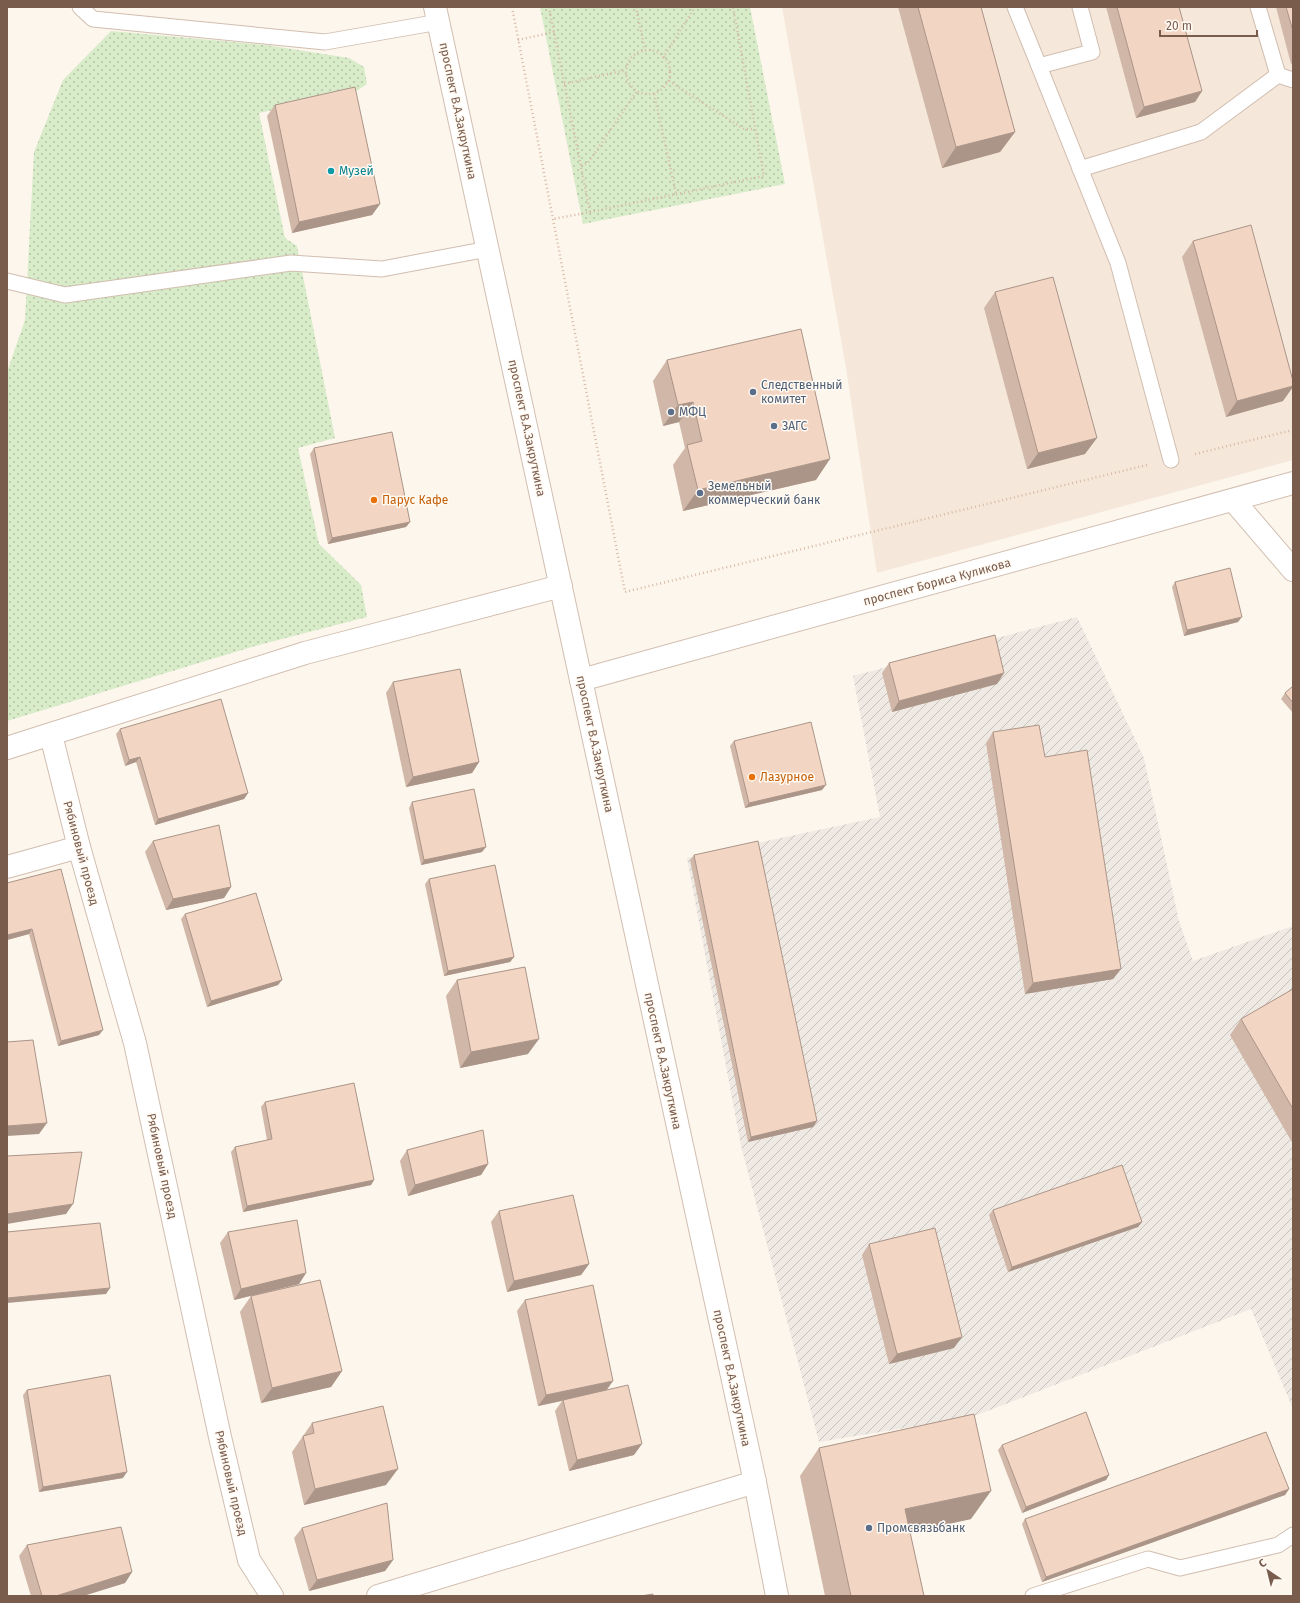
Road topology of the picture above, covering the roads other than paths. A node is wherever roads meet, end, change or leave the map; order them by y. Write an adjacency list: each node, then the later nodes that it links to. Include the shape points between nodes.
1 (80, 7): 5 (lane, via 93,19 325,42)
2 (1015, 7): 6 (lane)
3 (1080, 7): 6 (lane, via 1092,52)
4 (1258, 7): 7 (lane)
5 (437, 15): 10 (street, проспект В.А.Закруткина)
6 (1039, 66): 9 (lane)
7 (1278, 75): 8 (lane); 9 (lane, via 1201,132)
8 (1293, 80)
9 (1080, 169): 12 (lane, via 1118,263)
10 (488, 249): 11 (lane, via 382,268 291,263 65,295); 16 (street, проспект В.А.Закруткина)
11 (7, 281)
12 (1171, 460)
13 (1293, 483): 14 (street, проспект Бориса Куликова)
14 (1233, 500): 15 (street); 17 (street, проспект Бориса Куликова)
15 (1293, 570)
16 (561, 586): 17 (street, проспект В.А.Закруткина); 18 (street, via 305,653)
17 (581, 680): 22 (street, проспект В.А.Закруткина)
18 (51, 735): 19 (street); 20 (street, Рябиновый проезд)
19 (7, 748)
20 (79, 847): 21 (street); 24 (street, Рябиновый проезд, via 135,1043 249,1560)
21 (7, 867)
22 (755, 1482): 25 (street); 26 (street, проспект В.А.Закруткина)
23 (1293, 1535): 27 (lane, via 1278,1545 1180,1568 1148,1559)
24 (272, 1596)
25 (378, 1596)
26 (777, 1596)
27 (1033, 1596)

